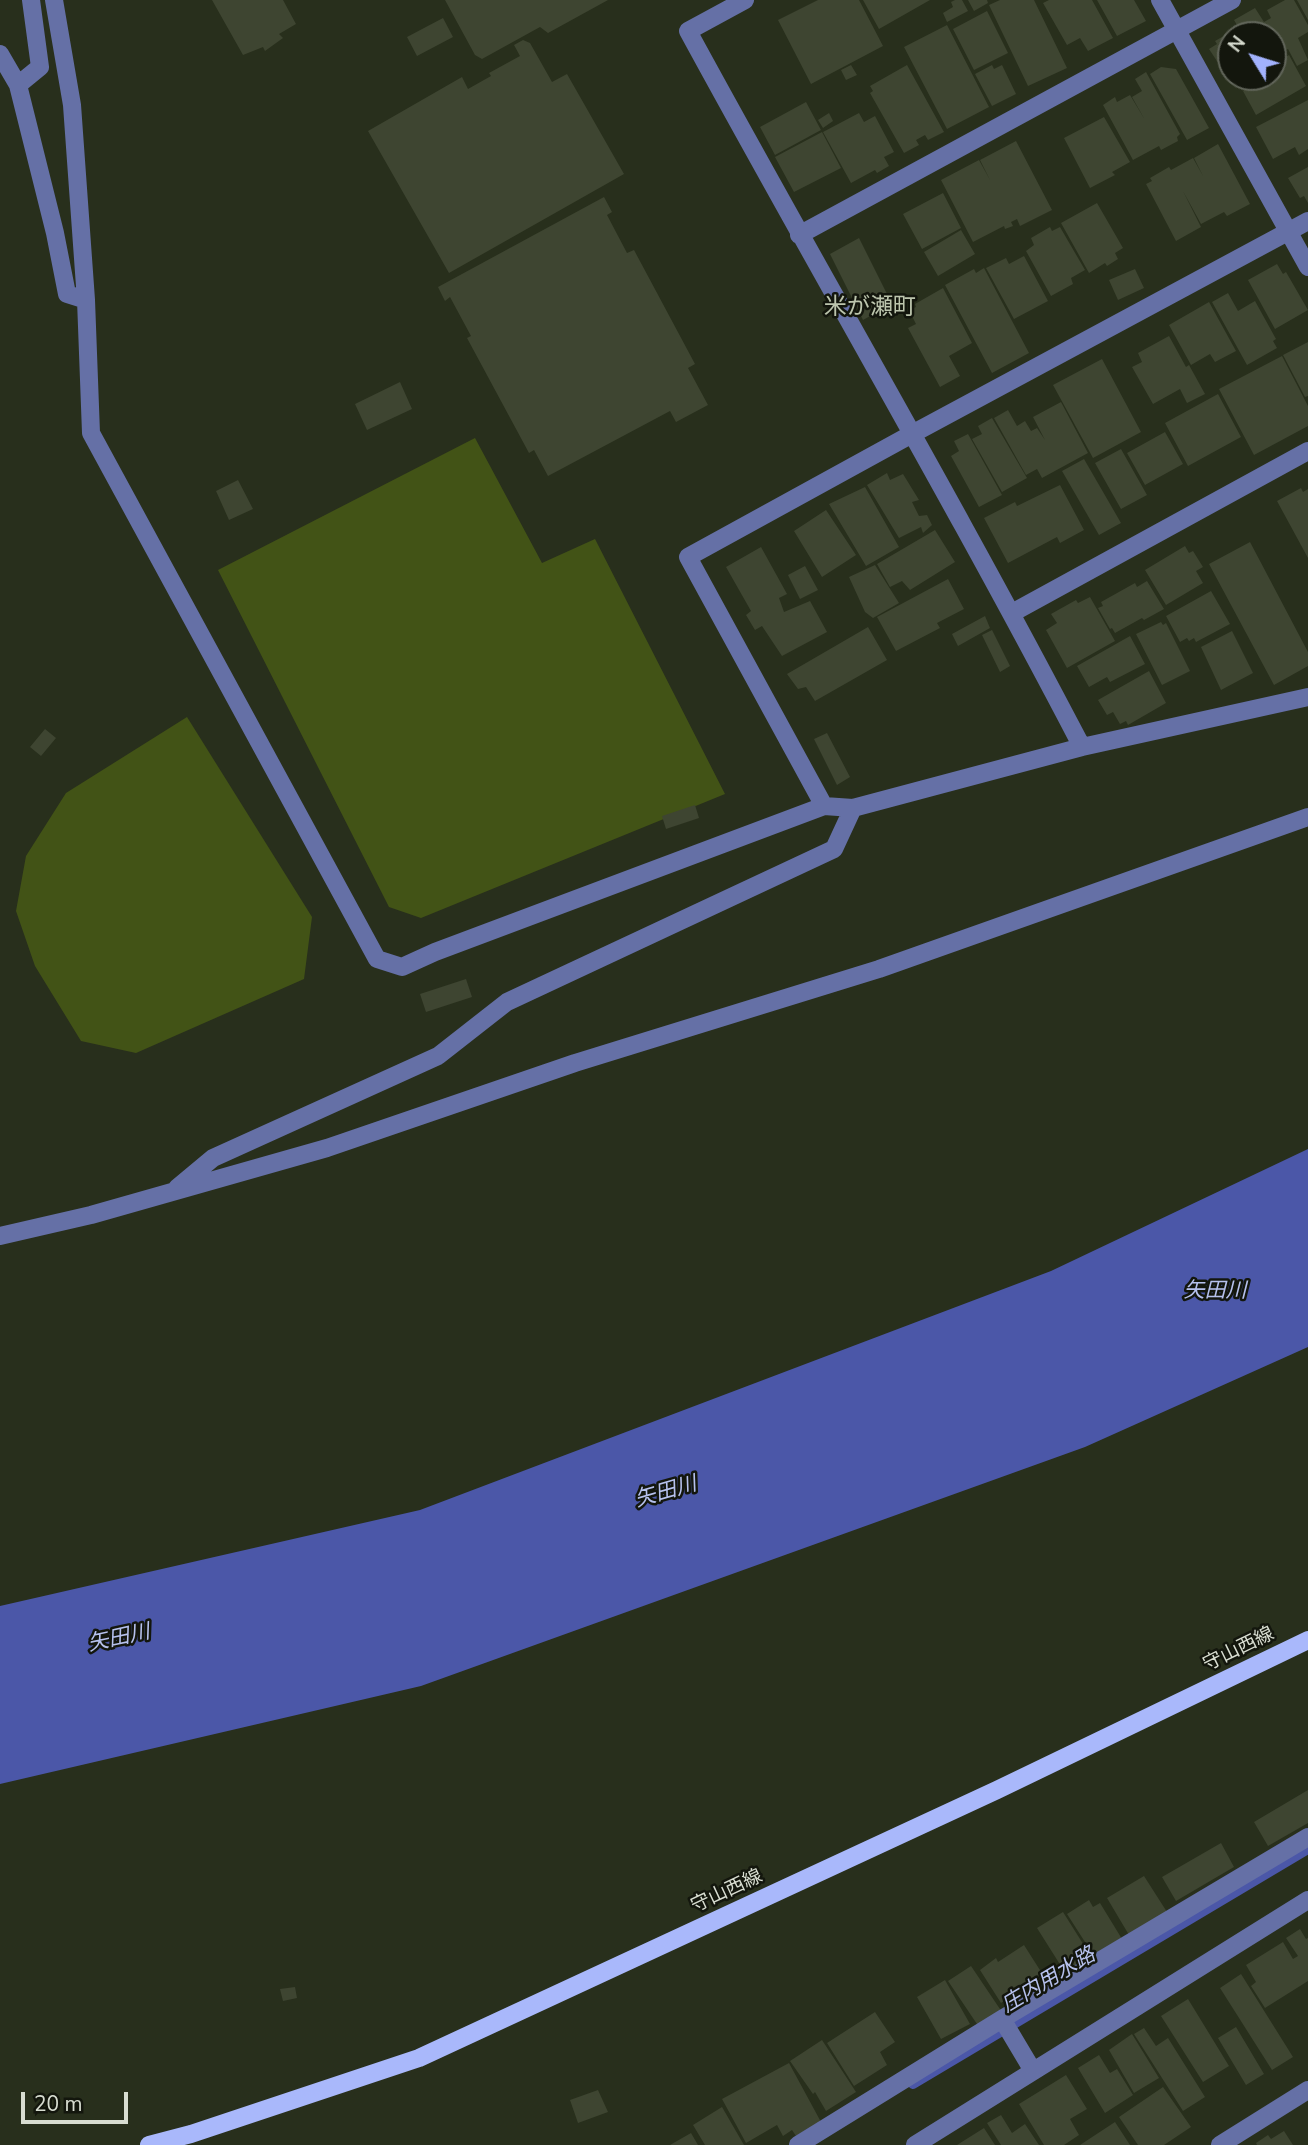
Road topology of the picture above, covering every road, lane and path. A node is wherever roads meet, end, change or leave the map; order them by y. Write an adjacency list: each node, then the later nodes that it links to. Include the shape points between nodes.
1 (31, 0): 8 (street, via 40,67)
2 (54, 0): 13 (street, via 72,105)
3 (745, 0): 11 (street, via 688,31)
4 (1160, 0): 6 (street)
5 (1231, 0): 6 (street)
6 (1176, 30): 10 (street); 11 (street)
7 (0, 54): 8 (street)
8 (18, 85): 13 (street, via 67,294)
9 (1308, 221): 10 (street)
10 (1289, 232): 12 (street); 14 (street)
11 (799, 235): 14 (street)
12 (1308, 267)
13 (86, 300): 19 (street, via 91,433 377,959 402,967)
14 (912, 433): 16 (street); 19 (street, via 688,557)
15 (1308, 451): 16 (street)
16 (1012, 613): 18 (street)
17 (1308, 697): 18 (street)
18 (1082, 747): 20 (street)
19 (824, 806): 20 (street)
20 (853, 808): 22 (street, via 834,849 507,1002 438,1056 214,1158)
21 (1308, 817): 22 (street, via 879,969 575,1063 327,1148)
22 (172, 1192): 23 (street)
23 (0, 1236)
24 (1308, 1640): 30 (main road, 守山西線, via 998,1790 418,2058)
25 (1308, 1837): 27 (street)
26 (1308, 1900): 28 (street)
27 (1002, 2019): 28 (street); 31 (street)
28 (1033, 2071): 32 (street)
29 (1308, 2090): 33 (street)
30 (149, 2145)
31 (798, 2145)
32 (915, 2145)
33 (1220, 2145)

